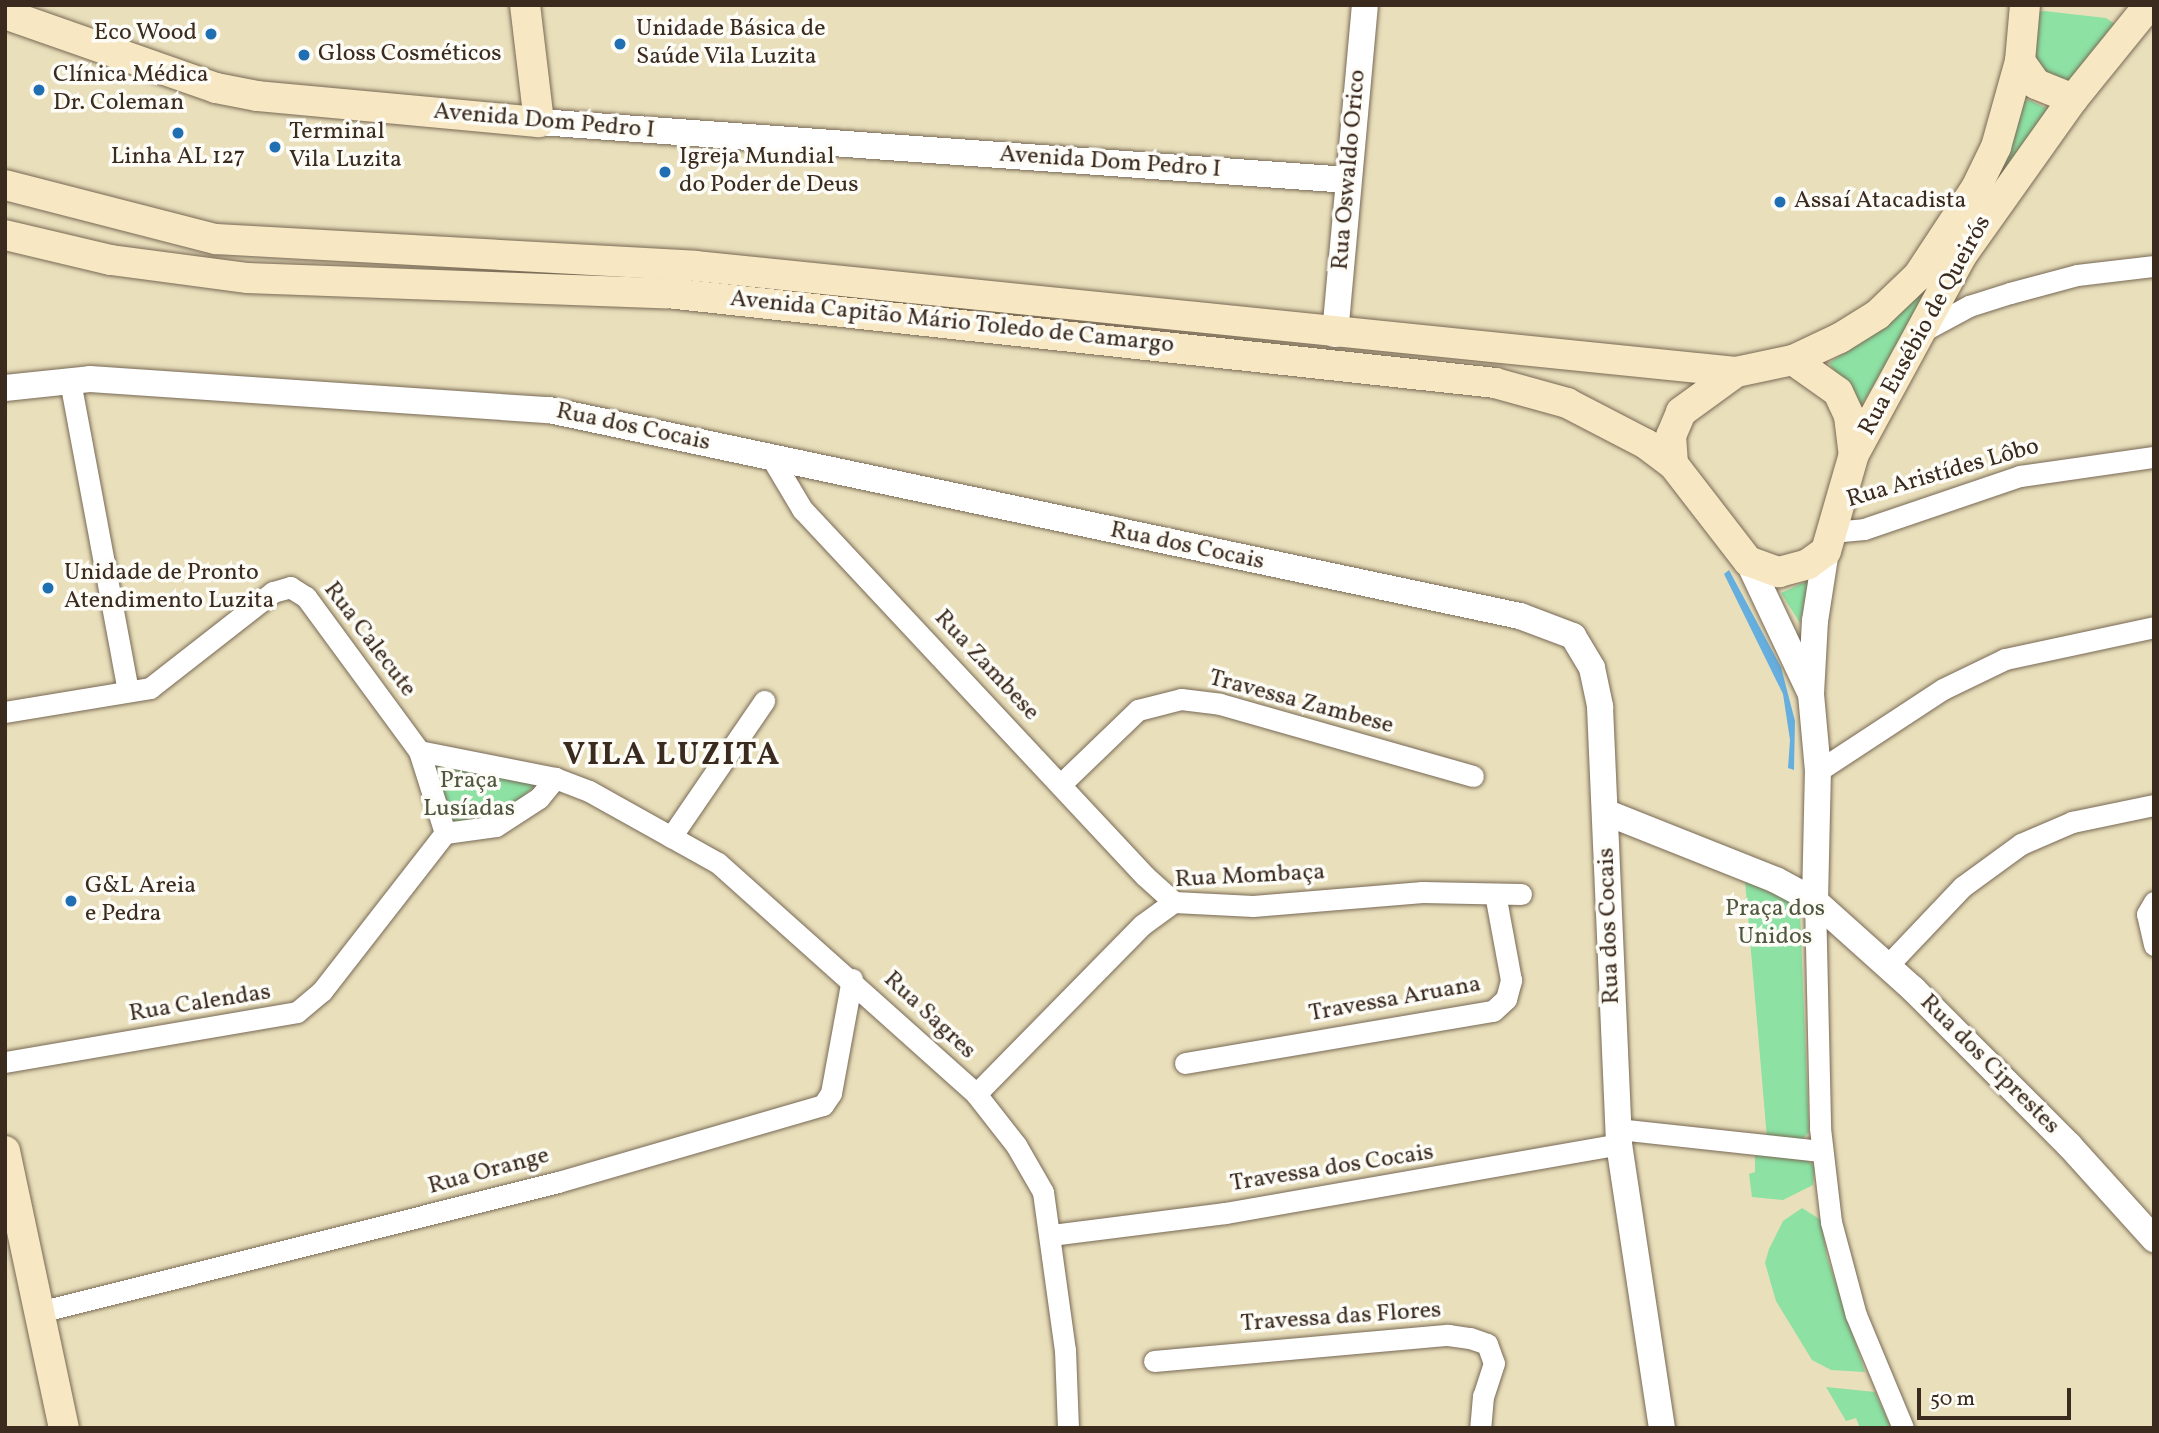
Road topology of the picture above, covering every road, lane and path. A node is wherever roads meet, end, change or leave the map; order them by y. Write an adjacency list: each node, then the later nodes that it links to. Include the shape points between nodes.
1 (526, 5): 8 (main road)
2 (1364, 5): 9 (street, Rua Oswaldo Orico)
3 (2025, 5): 6 (main road, Rua Eusébio de Queirós)
4 (2149, 5): 7 (main road, Rua Eusébio de Queirós)
5 (5, 14): 8 (main road, Avenida Dom Pedro I, via 229,91)
6 (2020, 61): 7 (main road, via 2036,84); 15 (main road, Rua Eusébio de Queirós, via 1992,156 1932,258 1877,315)
7 (2073, 99): 14 (main road, Rua Eusébio de Queirós, via 1995,204)
8 (539, 122): 9 (street, Avenida Dom Pedro I)
9 (1348, 180): 13 (street, Rua Oswaldo Orico)
10 (5, 185): 13 (main road, Avenida Capitão Mário Toledo de Camargo, via 216,239 695,266)
11 (5, 235): 22 (main road, Avenida Capitão Mário Toledo de Camargo, via 111,260 248,278 667,293 1477,380 1567,403 1628,433)
12 (2154, 266): 14 (street, via 2077,275 2010,293 1969,306)
13 (1335, 334): 16 (main road, Avenida Capitão Mário Toledo de Camargo)
14 (1917, 334): 19 (main road, Rua Eusébio de Queirós)
15 (1793, 359): 16 (main road, Avenida Capitão Mário Toledo de Camargo); 19 (main road, via 1838,392 1849,416)
16 (1736, 372): 22 (main road, via 1681,412 1671,436)
17 (70, 381): 18 (street, Rua dos Cocais); 20 (street, Rua dos Cocais, via 192,384 496,404 549,410); 26 (street)
18 (5, 388)
19 (1854, 454): 23 (main road, Rua Eusébio de Queirós)
20 (771, 457): 34 (street, Rua Zambese, via 802,509); 36 (street, Rua dos Cocais, via 1558,627 1582,646 1598,689)
21 (2154, 457): 23 (street, Rua Aristídes Lôbo, via 2020,476)
22 (1673, 464): 24 (main road, Avenida Capitão Mário Toledo de Camargo)
23 (1829, 541): 24 (main road, via 1791,570 1763,568); 27 (street, Rua Eusébio de Queirós, via 1815,621)
24 (1748, 561): 27 (street, Rua Eusébio de Queirós)
25 (2154, 626): 31 (street, via 2005,659 1921,702)
26 (128, 691): 29 (street, Rua Calecute); 30 (street, Rua Calecute, via 159,684 273,592 290,587 306,597)
27 (1811, 694): 31 (street, Rua Eusébio de Queirós)
28 (764, 701): 38 (street)
29 (5, 712)
30 (419, 751): 33 (street); 37 (street)
31 (1818, 771): 41 (street, Rua Eusébio de Queirós)
32 (1473, 776): 34 (street, Travessa Zambese, via 1220,704 1181,699 1138,710)
33 (555, 778): 37 (street, via 539,798 508,820 471,832); 38 (street, Rua Sagres)
34 (1060, 784): 42 (street, Rua Zambese)
35 (2154, 805): 45 (street, via 2072,822 2021,845 1972,879)
36 (1605, 813): 41 (street, Rua dos Ciprestes, via 1776,880); 50 (street, Rua dos Cocais)
37 (446, 833): 47 (street, Rua Calendas, via 322,991 297,1012)
38 (671, 837): 46 (street, Rua Sagres, via 718,863)
39 (1495, 894): 40 (street, Rua Mombaça); 42 (street, Rua Mombaça, via 1422,892 1253,906); 48 (street, Travessa Aruana, via 1511,980 1506,999 1493,1010)
40 (1521, 894)
41 (1815, 901): 45 (street, Rua dos Ciprestes); 52 (street, Rua Eusébio de Queirós)
42 (1174, 902): 49 (street, Rua Mombaça, via 1142,925)
43 (2154, 902): 44 (street, via 2147,914)
44 (2154, 945)
45 (1888, 965): 54 (street, Rua dos Ciprestes, via 2069,1145)
46 (852, 979): 49 (street, Rua Sagres); 55 (street, Rua Orange, via 831,1093 822,1105 558,1182)
47 (5, 1062)
48 (1185, 1063)
49 (975, 1094): 53 (street, Rua Sagres, via 1010,1136 1043,1192)
50 (1619, 1136): 52 (street, Travessa dos Cocais); 53 (street, Travessa dos Cocais, via 1225,1213); 60 (street, Rua dos Cocais)
51 (5, 1151): 55 (main road)
52 (1822, 1151): 61 (street, Rua Eusébio de Queirós, via 1845,1281)
53 (1051, 1235): 58 (street, Rua Sagres, via 1065,1350)
54 (2153, 1236)
55 (39, 1312): 57 (main road)
56 (1154, 1361): 59 (street, Travessa das Flores, via 1448,1335 1470,1338 1487,1344 1494,1363 1483,1396)
57 (64, 1428)
58 (1066, 1428)
59 (1480, 1428)
60 (1662, 1428)
61 (1903, 1428)

